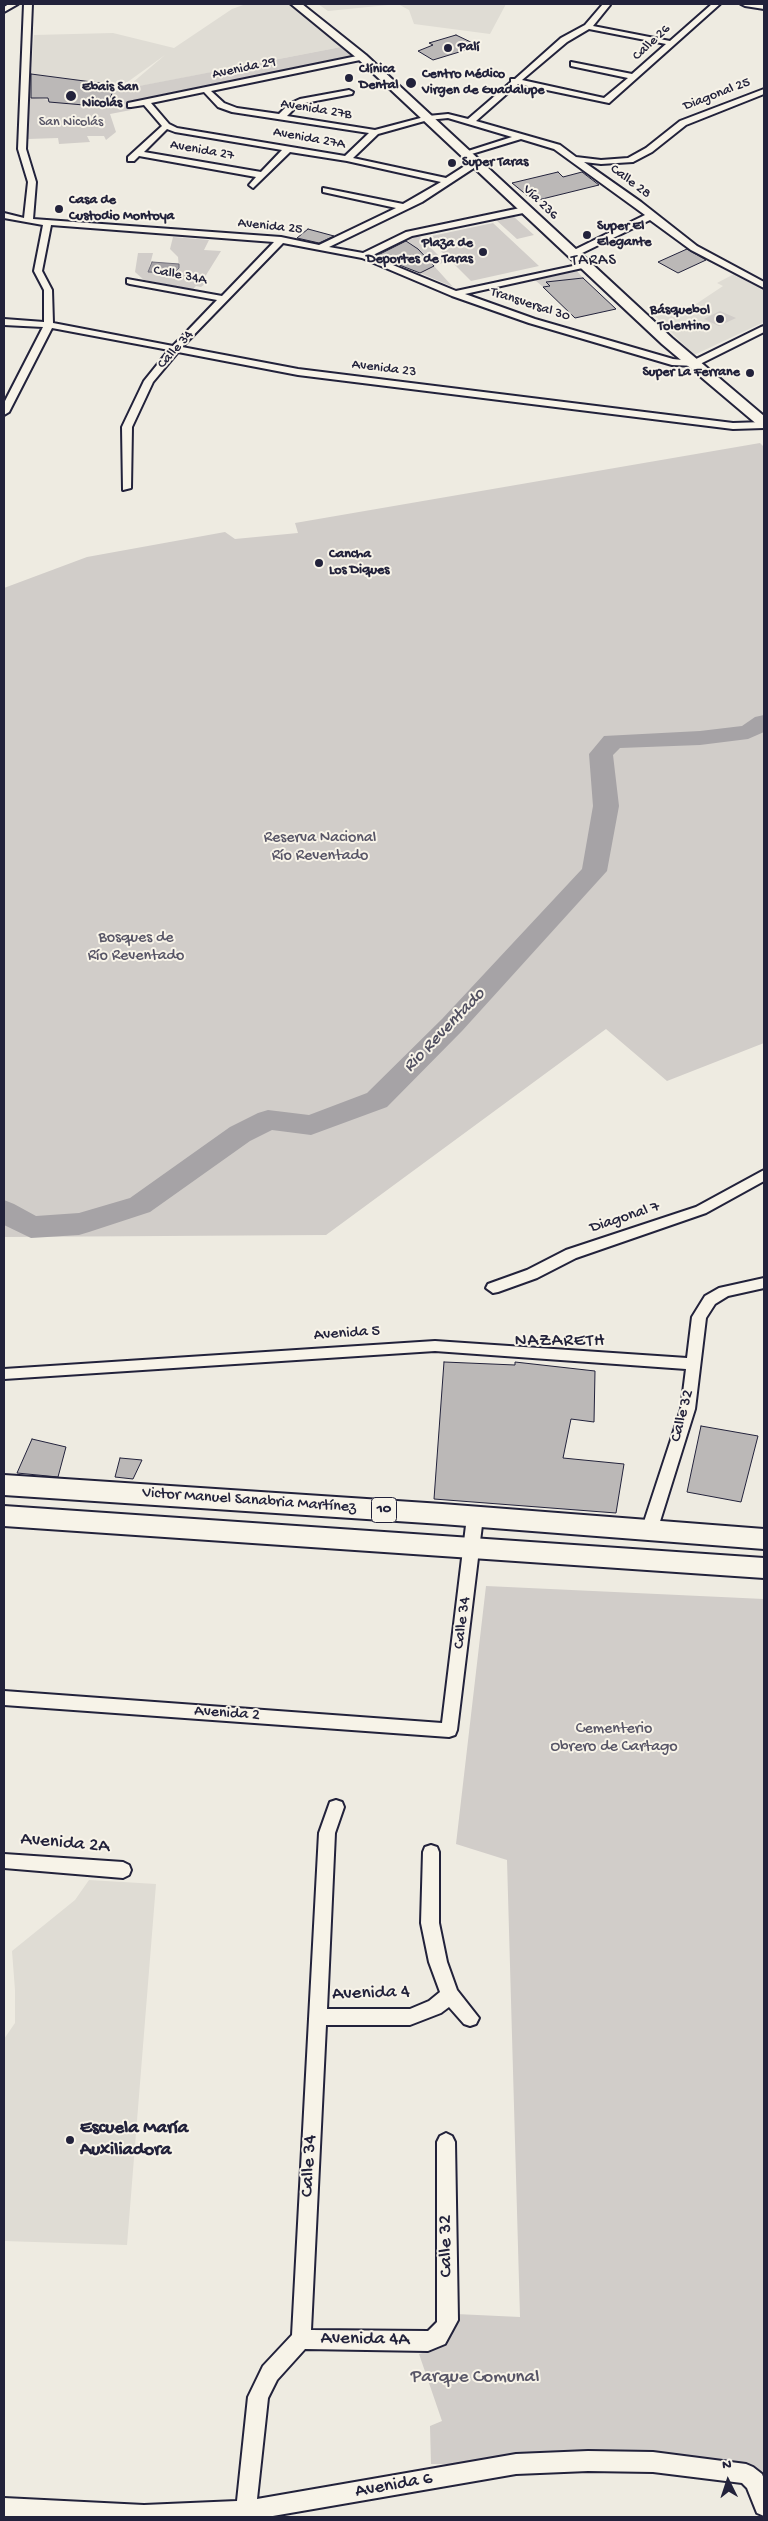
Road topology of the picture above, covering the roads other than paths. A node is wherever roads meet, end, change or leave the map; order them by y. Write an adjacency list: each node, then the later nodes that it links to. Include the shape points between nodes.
1 (14, 4): 8 (street)
2 (28, 4): 40 (street, via 22,149 32,182)
3 (296, 4): 11 (main road, Vía 236)
4 (716, 4): 10 (street, Calle 26)
5 (745, 4): 7 (street)
6 (606, 6): 9 (street)
7 (764, 7)
8 (4, 10)
9 (588, 26): 10 (street); 14 (street, via 564,40)
10 (670, 43): 13 (street, Calle 26)
11 (362, 57): 15 (street, Avenida 29); 21 (main road, Vía 236)
12 (574, 64): 13 (street)
13 (635, 77): 14 (street, Calle 26, via 606,101)
14 (514, 81): 22 (street)
15 (206, 90): 18 (street, Avenida 29); 20 (street, Avenida 27B, via 221,105 234,110)
16 (764, 91): 29 (street, Diagonal 25, via 683,123 650,150 630,160 601,162)
17 (349, 92): 20 (street, via 303,100)
18 (146, 102): 19 (street, Avenida 29); 23 (street)
19 (131, 105)
20 (281, 118): 24 (street, Avenida 27B)
21 (428, 118): 22 (street, Calle 28, via 448,116); 24 (street, Avenida 27B); 28 (main road, Vía 236)
22 (470, 122): 25 (street, Calle 28)
23 (166, 126): 26 (street, Avenida 27A); 27 (street)
24 (375, 132): 30 (street)
25 (522, 136): 28 (street); 29 (street, Calle 28, via 557,147)
26 (288, 149): 30 (street, Avenida 27A); 32 (street)
27 (138, 153): 31 (street); 32 (street, Avenida 27)
28 (473, 158): 33 (street); 37 (main road, Vía 236)
29 (573, 158): 39 (street, Calle 28)
30 (347, 159): 33 (street, Avenida 27A)
31 (131, 160)
32 (261, 175): 34 (street)
33 (447, 181): 36 (street)
34 (253, 185)
35 (326, 190): 36 (street)
36 (403, 208): 43 (street)
37 (525, 210): 44 (main road, Vía 236); 45 (street, via 409,234)
38 (4, 216): 40 (street, Avenida 25)
39 (651, 216): 44 (street); 48 (street, Calle 28, via 694,248)
40 (28, 220): 41 (street, Avenida 25)
41 (48, 221): 42 (street, Avenida 25); 52 (street, via 38,272 48,290)
42 (281, 240): 43 (street, Avenida 25); 50 (street, Calle 34)
43 (320, 247): 45 (street, Avenida 25)
44 (573, 254): 46 (main road, Vía 236)
45 (364, 256): 49 (street, Transversal 30)
46 (584, 265): 49 (street); 55 (main road, Vía 236)
47 (130, 282): 50 (street, Calle 34A)
48 (764, 285)
49 (455, 294): 55 (street, Transversal 30, via 625,350)
50 (224, 299): 54 (street, Calle 34)
51 (4, 322): 52 (street, Avenida 23)
52 (49, 325): 54 (street, Avenida 23); 56 (street)
53 (764, 330): 55 (street)
54 (176, 348): 57 (street, Avenida 23, via 298,372 733,426); 58 (street, Calle 34, via 149,381 127,427)
55 (693, 364): 57 (main road, Vía 236)
56 (4, 412)
57 (764, 424)
58 (126, 488)
59 (764, 1175): 61 (street, Diagonal 7, via 701,1210 571,1254 532,1274)
60 (764, 1283): 62 (street, Calle 32, via 724,1292 710,1300 699,1317)
61 (493, 1288)
62 (692, 1364): 63 (street, Avenida 5, via 435,1346); 68 (street, Calle 32, via 688,1409)
63 (4, 1374)
64 (4, 1485): 65 (main road, Victor Manuel Sanabria Martínez / 10)
65 (442, 1514): 67 (main road, Victor Manuel Sanabria Martínez / 10); 70 (main road, via 446,1531)
66 (4, 1516): 70 (main road, Victor Manuel Sanabria Martínez / 10)
67 (475, 1517): 68 (main road, Victor Manuel Sanabria Martínez / 10); 71 (street, Calle 34)
68 (649, 1531): 69 (main road, Victor Manuel Sanabria Martínez / 10)
69 (764, 1539)
70 (437, 1546): 71 (main road, Victor Manuel Sanabria Martínez / 10)
71 (473, 1548): 72 (main road, Victor Manuel Sanabria Martínez / 10); 74 (street, Calle 34)
72 (764, 1568)
73 (4, 1698): 74 (street, Avenida 2)
74 (449, 1730)
75 (336, 1807): 80 (street, Calle 34, via 327,1833)
76 (432, 1852): 79 (street, via 430,1923 438,1962)
77 (4, 1861): 78 (street, Avenida 2A)
78 (123, 1870)
79 (450, 1995): 80 (street, Avenida 4, via 434,2007 410,2017); 81 (street)
80 (318, 2017): 83 (street, Calle 34)
81 (470, 2018)
82 (446, 2142): 84 (street, Calle 32, via 448,2320 438,2337)
83 (301, 2339): 84 (street, Avenida 4A); 87 (street, via 270,2373 258,2397)
84 (428, 2341)
85 (764, 2506): 87 (street, Avenida 6, via 755,2481 746,2474 653,2462 588,2461 516,2464)
86 (4, 2508): 87 (street, Avenida 6, via 144,2515)
87 (246, 2511)

